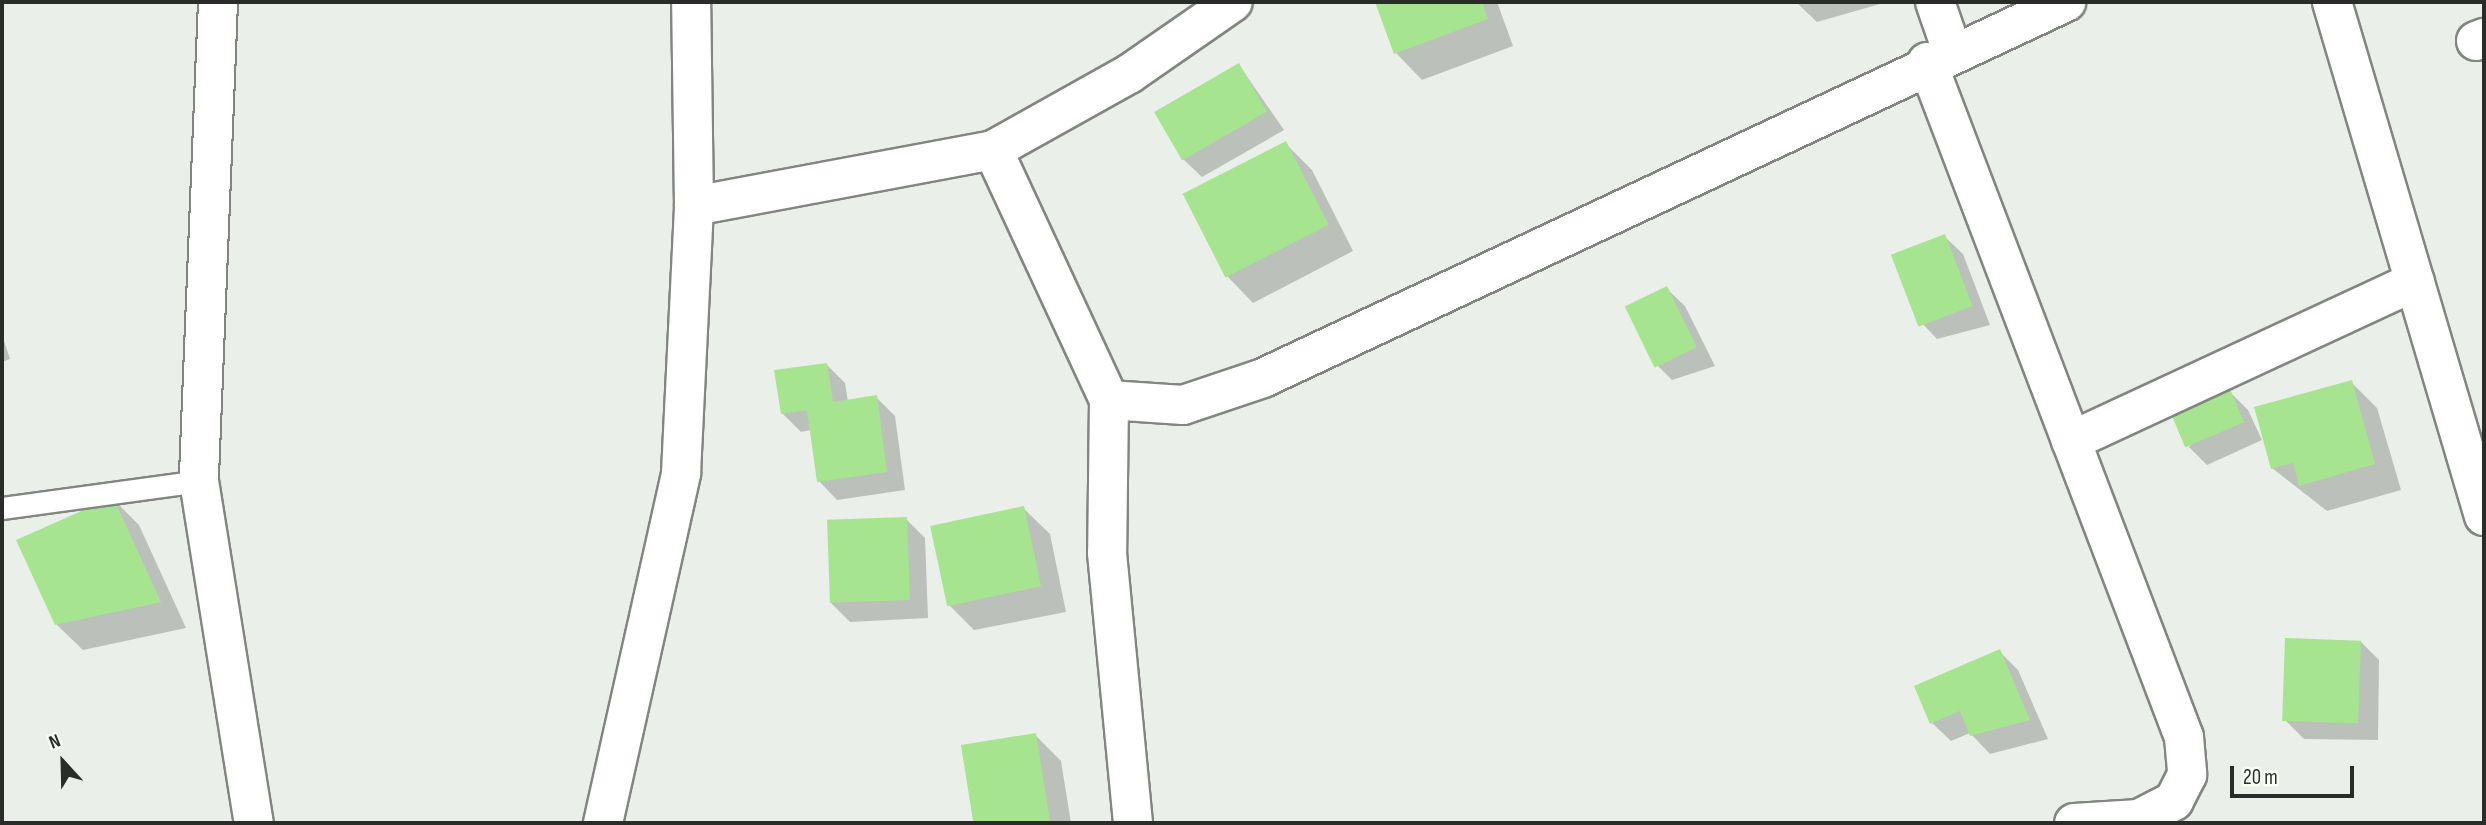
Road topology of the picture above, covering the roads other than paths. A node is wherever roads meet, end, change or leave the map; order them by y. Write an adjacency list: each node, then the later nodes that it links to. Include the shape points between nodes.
1 (218, 2): 13 (street)
2 (691, 2): 9 (street)
3 (1233, 2): 8 (street, via 1129,74)
4 (1935, 2): 7 (street)
5 (2066, 2): 7 (street)
6 (2332, 2): 10 (street)
7 (1939, 56): 11 (street, via 1263,378 1183,405); 12 (street)
8 (993, 150): 9 (street); 11 (street)
9 (694, 206): 17 (street, via 681,473)
10 (2414, 281): 12 (street); 15 (street)
11 (1109, 400): 18 (street, via 1107,552)
12 (2071, 441): 19 (street, via 2184,737 2187,775 2174,801 2139,819)
13 (199, 481): 14 (lane); 16 (street)
14 (2, 508)
15 (2484, 516)
16 (254, 823)
17 (603, 823)
18 (1133, 823)
19 (2074, 823)

